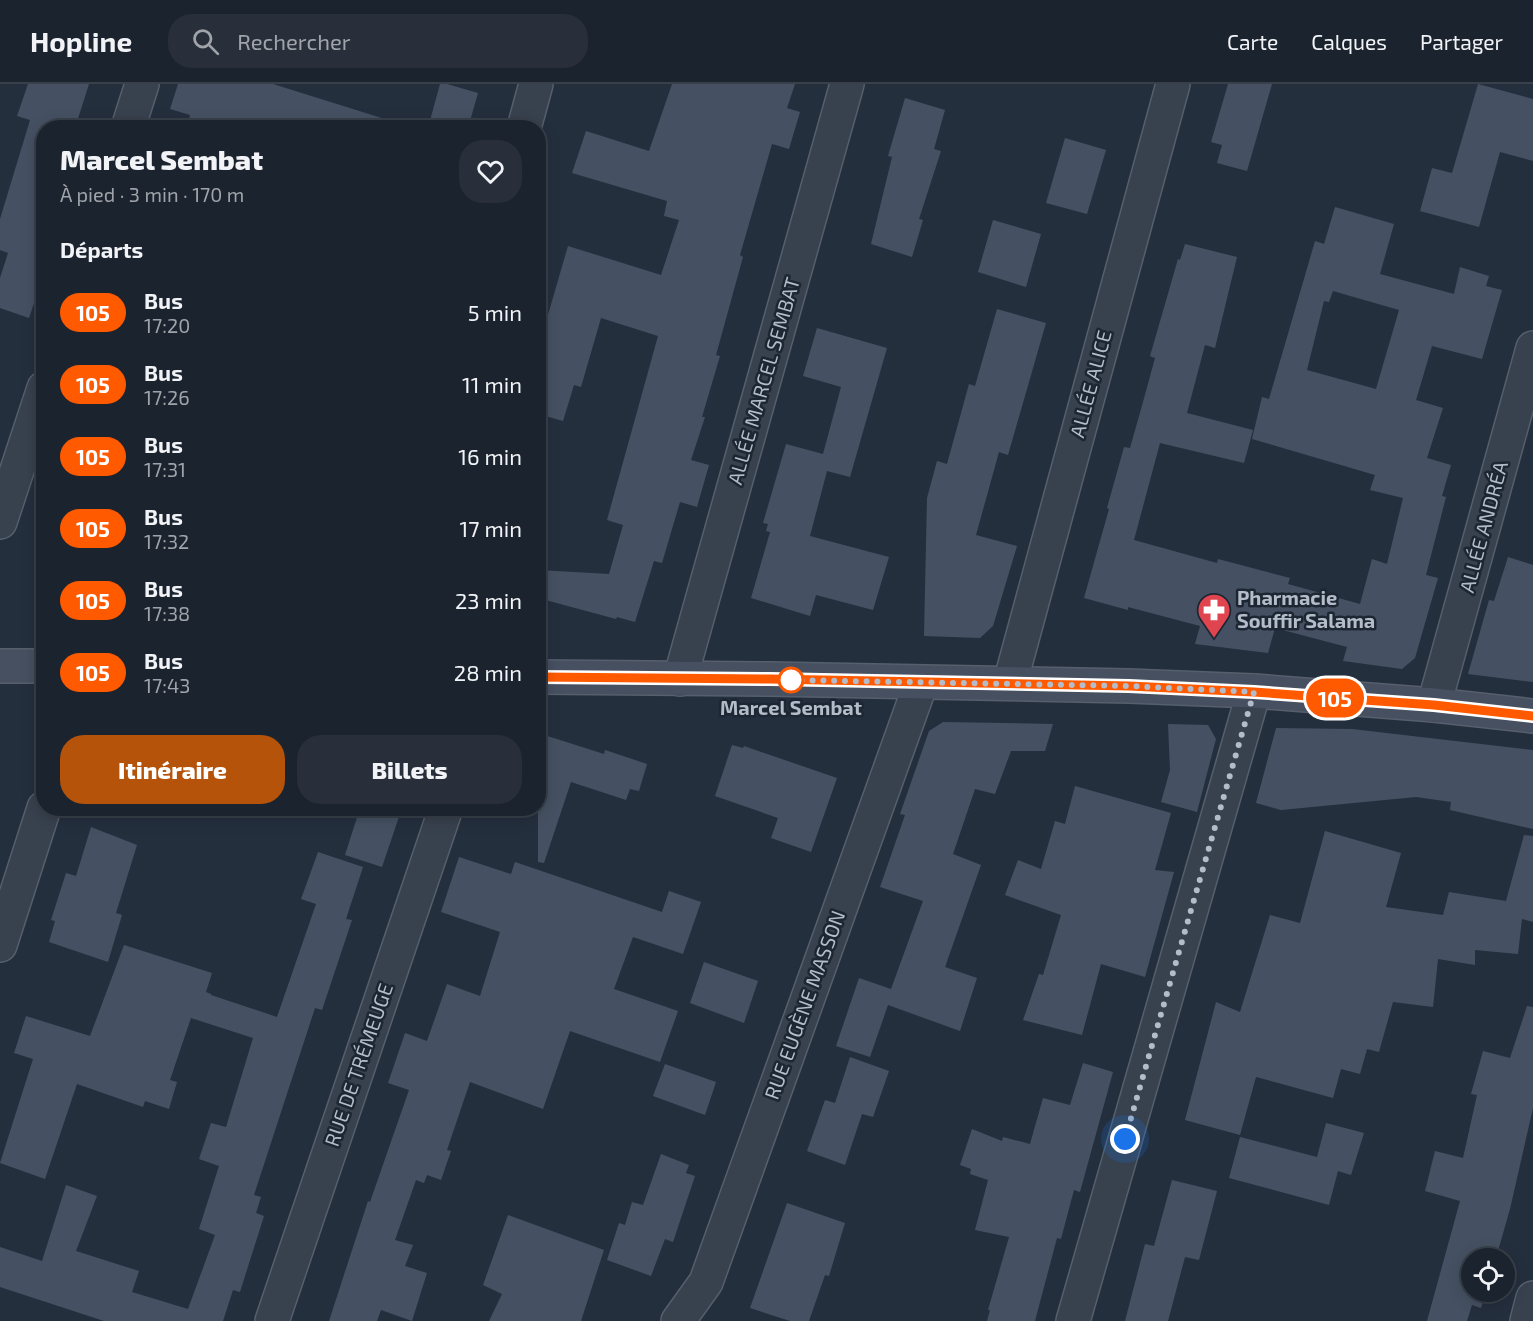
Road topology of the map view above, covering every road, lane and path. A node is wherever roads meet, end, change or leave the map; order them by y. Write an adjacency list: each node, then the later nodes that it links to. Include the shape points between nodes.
1 (142, 84): 5 (street)
2 (536, 84): 6 (street)
3 (847, 84): 13 (street, ALLÉE MARCEL SEMBAT)
4 (1173, 84): 15 (street, ALLÉE ALICE)
5 (131, 120)
6 (526, 120)
7 (1533, 348): 17 (street, ALLÉE ANDRÉA)
8 (36, 412): 9 (street)
9 (0, 522)
10 (0, 666): 11 (street)
11 (36, 666)
12 (546, 677): 13 (street)
13 (680, 679): 14 (street)
14 (921, 683): 15 (street); 24 (street, RUE EUGÈNE MASSON, via 706,1282)
15 (1010, 684): 16 (street)
16 (1254, 692): 17 (street); 25 (street)
17 (1434, 705): 18 (street)
18 (1533, 716)
19 (41, 816): 21 (street)
20 (443, 816): 23 (street, RUE DE TRÉMEUGE)
21 (0, 945)
22 (1533, 1298): 26 (street)
23 (272, 1321)
24 (678, 1321)
25 (1073, 1321)
26 (1527, 1321)

